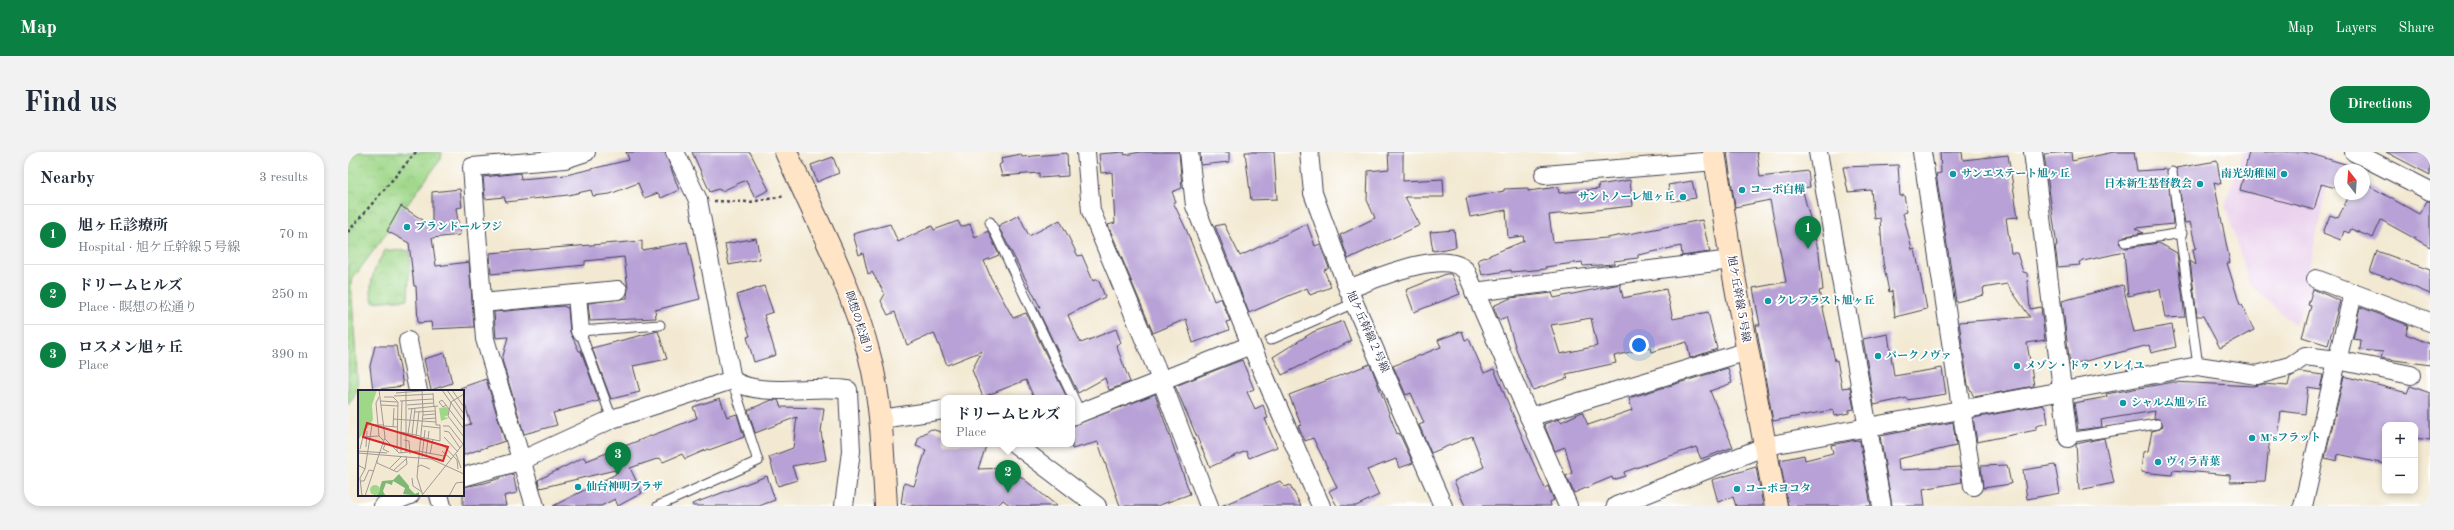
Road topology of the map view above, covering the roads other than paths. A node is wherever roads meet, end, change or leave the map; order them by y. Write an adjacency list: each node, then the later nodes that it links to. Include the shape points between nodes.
1 (586, 152): 11 (street)
2 (674, 152): 37 (street, via 698,200)
3 (786, 152): 47 (street, 瞑想の松通り, via 851,298 870,359)
4 (1086, 152): 38 (street, via 1091,211)
5 (1189, 152): 32 (street, via 1195,206)
6 (1309, 152): 25 (street, 旭ケ丘幹線２号線, via 1313,193)
7 (1818, 152): 49 (street)
8 (1922, 152): 42 (street)
9 (2033, 152): 40 (street)
10 (2354, 152): 15 (street)
11 (564, 155): 26 (street, via 472,167)
12 (1715, 157): 14 (street); 19 (street, 旭ケ丘幹線５号線)
13 (2172, 172): 17 (lane)
14 (1544, 175)
15 (2430, 191)
16 (990, 222): 41 (lane)
17 (2182, 233): 18 (lane); 35 (lane)
18 (2125, 242)
19 (1731, 260): 22 (street); 33 (street, 旭ケ丘幹線５号線)
20 (2316, 279): 23 (street)
21 (618, 290): 24 (street)
22 (1474, 292): 25 (street, via 1466,270 1453,262 1424,265 1387,274); 45 (street)
23 (2353, 293): 27 (street); 34 (street)
24 (577, 294): 26 (street); 29 (street)
25 (1351, 296): 30 (lane); 67 (street, 旭ケ丘幹線２号線)
26 (482, 303): 53 (street, via 485,339)
27 (2430, 322)
28 (660, 325): 29 (lane)
29 (580, 331): 46 (lane)
30 (1270, 340)
31 (408, 341): 39 (street)
32 (1251, 345): 38 (street); 66 (street)
33 (1748, 351): 45 (street); 51 (street, 旭ケ丘幹線５号線)
34 (2337, 360): 35 (street, via 2306,356 2290,366 2257,375); 36 (street); 72 (street)
35 (2198, 366): 40 (street)
36 (2411, 375)
37 (732, 380): 46 (street); 61 (lane, via 758,461); 62 (street, via 740,385 778,390 831,387 848,390 851,451)
38 (1162, 382): 44 (street); 65 (street)
39 (418, 390)
40 (2061, 390): 42 (street); 50 (street)
41 (1067, 395)
42 (1962, 409): 49 (street); 55 (street)
43 (941, 410): 47 (street)
44 (1076, 414)
45 (1529, 417): 68 (street)
46 (612, 419): 53 (street)
47 (880, 419): 63 (street, 瞑想の松通り)
48 (2157, 424): 50 (lane)
49 (1866, 427): 51 (street); 71 (street)
50 (2068, 438)
51 (1766, 446): 69 (street); 70 (street, 旭ケ丘幹線５号線)
52 (1019, 447): 64 (street)
53 (520, 461): 54 (street); 60 (street)
54 (464, 477)
55 (1973, 486)
56 (408, 496): 58 (street)
57 (439, 496): 59 (street)
58 (383, 506)
59 (442, 506)
60 (535, 506)
61 (658, 506)
62 (844, 506)
63 (886, 506)
64 (1097, 506)
65 (1209, 506)
66 (1321, 506)
67 (1443, 506)
68 (1568, 506)
69 (1616, 506)
70 (1776, 506)
71 (1882, 506)
72 (2303, 506)

